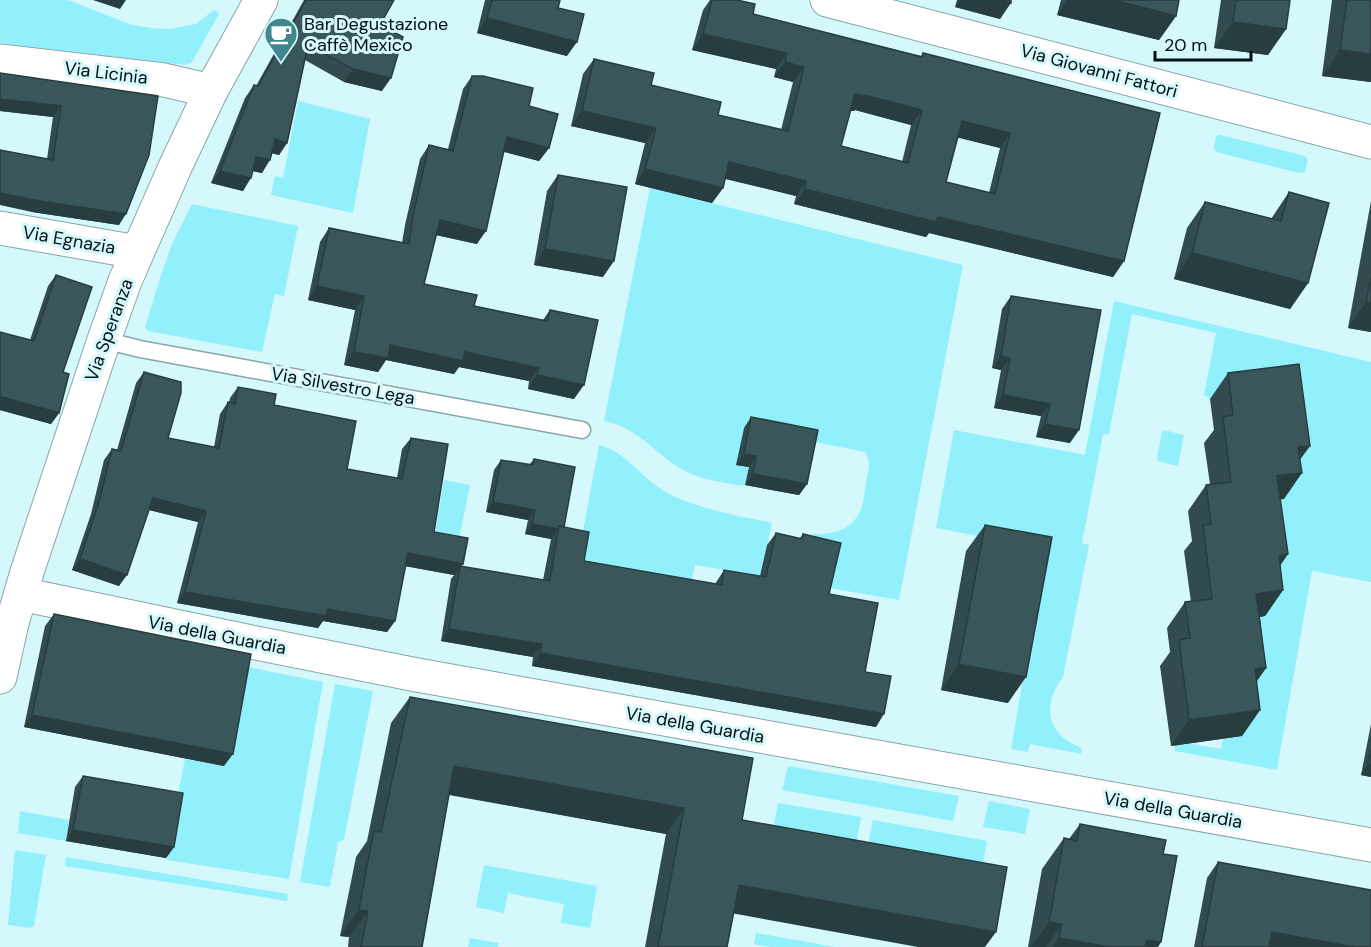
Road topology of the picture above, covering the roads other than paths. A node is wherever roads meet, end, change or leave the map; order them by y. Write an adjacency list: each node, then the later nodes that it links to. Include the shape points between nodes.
1 (261, 0): 4 (street, Via Speranza)
2 (827, 0): 5 (street, Via Giovanni Fattori)
3 (0, 61): 4 (street, Via Licinia, via 164,80)
4 (212, 91): 7 (street, Via Speranza)
5 (1371, 142)
6 (0, 228): 7 (street, Via Egnazia)
7 (137, 252): 8 (street, Via Speranza)
8 (104, 339): 9 (lane, Via Silvestro Lega, via 140,349); 10 (street, Via Speranza)
9 (582, 430)
10 (16, 578): 11 (street, Via Speranza); 12 (street, Via della Guardia, via 246,641 417,675)
11 (0, 677)
12 (1371, 845)

